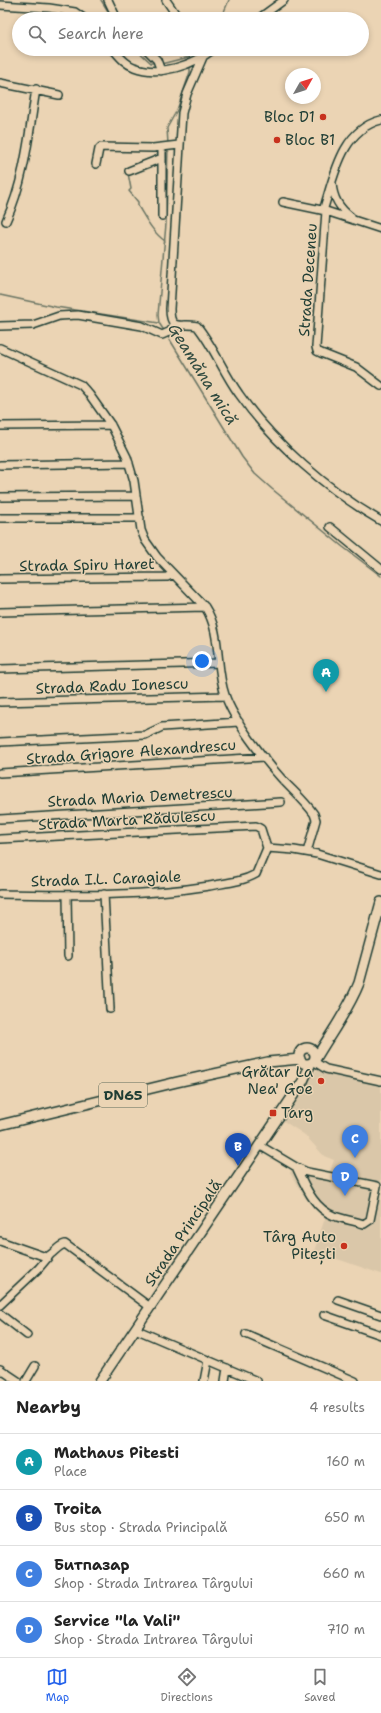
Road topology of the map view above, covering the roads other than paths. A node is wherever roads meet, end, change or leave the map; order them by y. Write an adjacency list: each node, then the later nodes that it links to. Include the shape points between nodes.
1 (108, 0): 6 (street)
2 (166, 0): 7 (street)
3 (284, 0): 8 (street)
4 (0, 5): 5 (street)
5 (74, 12)
6 (114, 12)
7 (174, 12)
8 (268, 12)
9 (118, 56): 12 (street, via 133,67 147,71)
10 (152, 56): 12 (street)
11 (204, 57): 12 (street, via 192,62); 17 (street, via 187,94)
12 (159, 65)
13 (0, 83): 14 (street)
14 (36, 89): 15 (street); 27 (street, via 23,169 12,210)
15 (59, 95)
16 (381, 120): 22 (street, Strada Deceneu, via 366,125 356,133 344,148)
17 (177, 145): 18 (street); 30 (street)
18 (164, 146): 19 (street); 20 (street, via 101,147)
19 (162, 158): 21 (street); 25 (street)
20 (96, 164)
21 (129, 171)
22 (332, 181): 24 (street, Strada Deceneu); 26 (street, via 338,205)
23 (287, 203): 24 (street)
24 (324, 211): 26 (street); 32 (street, Strada Deceneu, via 317,351 356,367)
25 (162, 216)
26 (354, 220): 28 (street)
27 (6, 221)
28 (381, 229)
29 (0, 326): 30 (street, via 34,325 58,316 78,315 130,324 162,335)
30 (170, 330): 41 (street, via 178,326 197,326 238,393 266,428 357,507)
31 (0, 348): 34 (street, via 81,385)
32 (381, 386)
33 (0, 426): 34 (street)
34 (111, 426): 35 (street)
35 (129, 463): 36 (street); 37 (street)
36 (0, 465)
37 (136, 496): 38 (street); 40 (street)
38 (0, 497)
39 (0, 518): 40 (street)
40 (140, 518): 44 (street, via 145,540)
41 (381, 521)
42 (330, 527): 43 (street)
43 (381, 569)
44 (173, 574): 45 (street, Strada Spiru Haret, via 167,577); 46 (street)
45 (0, 579)
46 (205, 607): 47 (street); 48 (street, via 212,616)
47 (0, 612)
48 (219, 663): 49 (street); 50 (street)
49 (0, 669)
50 (225, 696): 51 (street, Strada Radu Ionescu); 52 (street)
51 (0, 702)
52 (239, 722): 53 (street, via 162,727 145,735); 54 (street)
53 (0, 742)
54 (264, 756): 55 (street, Strada Grigore Alexandrescu); 60 (street, via 280,778 314,814 316,820)
55 (0, 773)
56 (281, 802): 57 (street, Strada Maria Demetrescu)
57 (0, 819)
58 (0, 839): 59 (street, Strada Marta Rădulescu, via 256,826 261,829)
59 (267, 848): 60 (street); 63 (street, Strada I.L. Caragiale, via 256,874 237,881 166,892)
60 (307, 852): 61 (street)
61 (381, 874)
62 (0, 894): 64 (street, Strada I.L. Caragiale)
63 (104, 894): 64 (street, Strada I.L. Caragiale); 67 (street)
64 (67, 895): 66 (street)
65 (381, 902): 68 (main road, DN65, via 357,989)
66 (68, 956)
67 (110, 1009)
68 (329, 1036): 69 (main road, DN65); 70 (main road, DN65)
69 (305, 1048): 70 (main road, via 299,1054); 70 (main road, via 314,1051); 71 (main road, DN65)
70 (308, 1061): 71 (main road, DN65); 72 (street, via 326,1069); 74 (main road, Strada Principală, via 303,1081)
71 (268, 1062): 73 (main road, DN65)
72 (381, 1081)
73 (0, 1125)
74 (258, 1145): 75 (street); 80 (main road, Strada Principală)
75 (296, 1167): 75 (street, via 309,1194 326,1212 364,1224 370,1220 377,1186 307,1172)
76 (0, 1241): 77 (street, via 46,1257)
77 (50, 1255): 79 (street); 80 (street, via 60,1245 65,1244)
78 (338, 1300): 83 (street)
79 (0, 1305)
80 (150, 1307): 84 (main road, Strada Principală)
81 (0, 1314): 86 (street)
82 (324, 1314): 87 (street)
83 (381, 1315)
84 (134, 1330): 88 (street); 94 (main road, Strada Principală)
85 (246, 1334): 98 (street)
86 (27, 1335)
87 (381, 1335)
88 (208, 1360): 90 (street); 95 (street)
89 (35, 1366): 93 (street)
90 (227, 1368): 96 (street); 97 (street)
91 (0, 1369): 92 (street)
92 (18, 1381)
93 (26, 1381)
94 (100, 1381)
95 (204, 1381)
96 (225, 1381)
97 (257, 1381)
98 (355, 1381)

